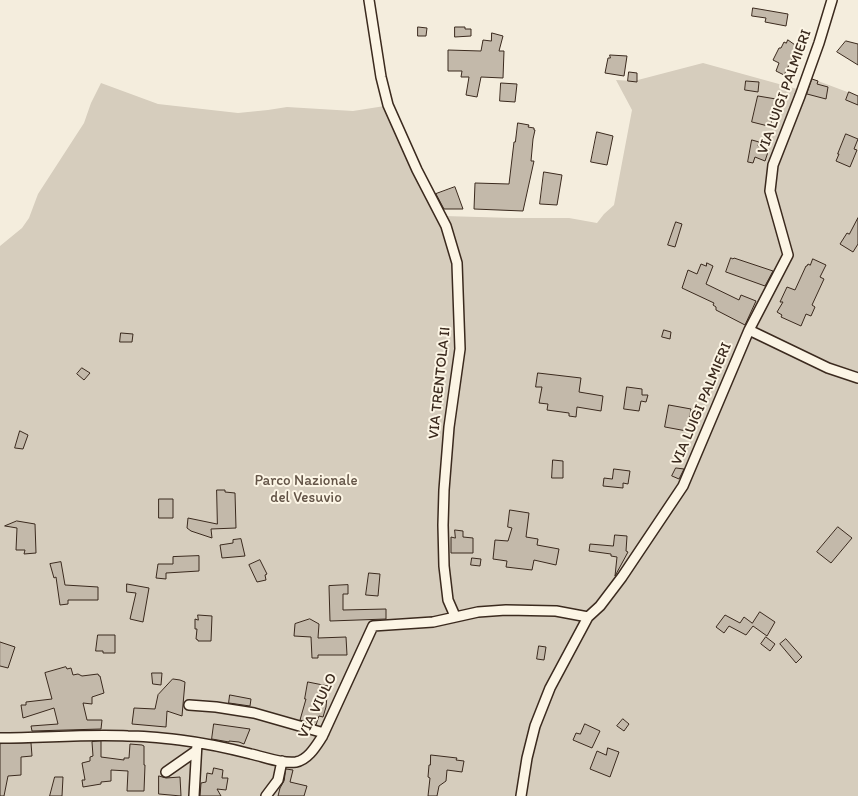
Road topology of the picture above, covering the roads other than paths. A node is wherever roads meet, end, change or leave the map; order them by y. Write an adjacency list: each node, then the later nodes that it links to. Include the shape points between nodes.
1 (369, 0): 5 (street, VIA TRENTOLA II, via 388,105 446,226 457,263 460,349 449,426 443,525 448,600)
2 (832, 0): 3 (street, VIA LUIGI PALMIERI, via 819,43 773,165 770,191 788,255)
3 (749, 330): 4 (street, via 828,368); 6 (street, VIA LUIGI PALMIERI, via 682,486 622,577 600,606)
4 (858, 378)
5 (455, 616): 6 (street, VIA VIULO, via 478,612 526,610 556,611); 8 (street, VIA VIULO, via 433,622 373,626)
6 (588, 617): 15 (street, VIA LUIGI PALMIERI, via 550,688 535,726)
7 (189, 705): 8 (street, via 254,713)
8 (324, 733): 11 (street, VIA VIULO, via 306,757 297,762)
9 (0, 738): 10 (street, VIA VIULO, via 128,736 181,740)
10 (196, 747): 11 (street, VIA VIULO, via 226,748); 12 (street); 13 (street)
11 (282, 761): 14 (street, via 278,780)
12 (166, 772)
13 (194, 796)
14 (266, 796)
15 (520, 796)

